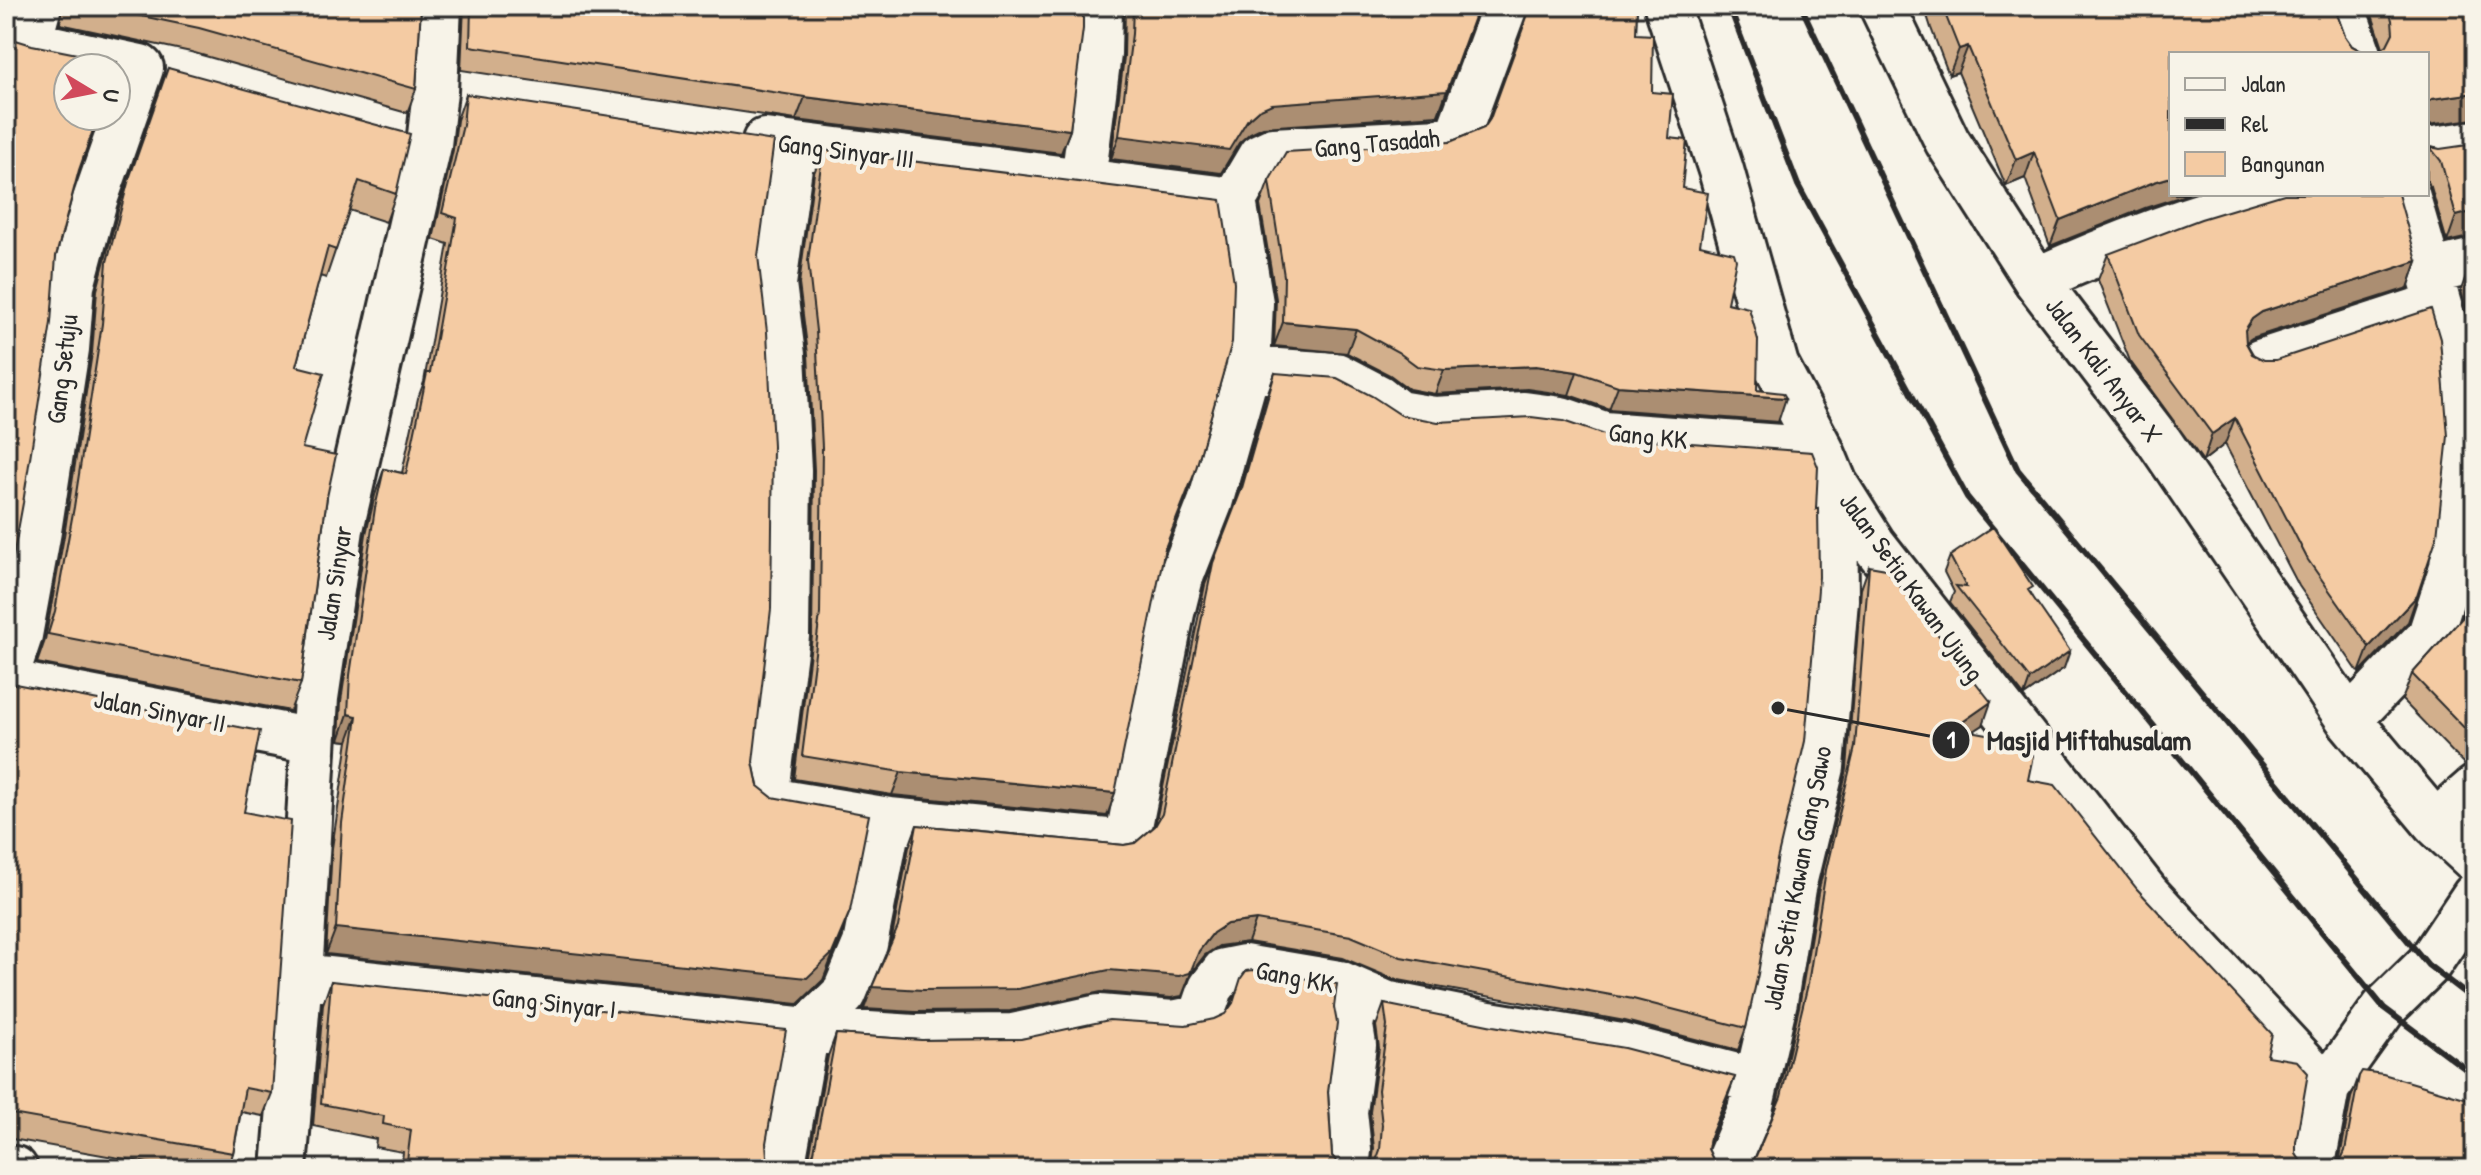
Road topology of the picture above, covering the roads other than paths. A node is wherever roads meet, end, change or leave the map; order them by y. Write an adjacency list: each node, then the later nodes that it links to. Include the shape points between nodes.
1 (439, 6): 11 (street, Jalan Sinyar)
2 (1100, 6): 19 (street)
3 (1505, 6): 22 (street, Gang Tasadah, via 1458,134 1440,141 1273,150 1260,156)
4 (1667, 6): 28 (street, Jalan Setia Kawan Ujung, via 1721,170 1776,365)
5 (2342, 6): 8 (street)
6 (1887, 7): 24 (street, Jalan Kali Anyar X, via 1947,141)
7 (25, 29): 9 (street)
8 (2358, 52)
9 (141, 68): 10 (street); 29 (street, Gang Setuju, via 95,200 72,286 39,531 20,635)
10 (184, 76)
11 (435, 91): 12 (street); 16 (street, Jalan Sinyar)
12 (480, 98)
13 (384, 132): 16 (street)
14 (733, 136): 17 (street, Gang Sinyar III)
15 (2475, 143): 18 (street)
16 (429, 145): 31 (street, Jalan Sinyar, via 341,529)
17 (793, 145): 19 (street, Gang Sinyar III); 33 (street, via 774,284 789,471 787,636 768,792 775,801)
18 (2429, 150)
19 (1083, 181): 22 (street, Gang Sinyar III)
20 (2267, 196): 24 (street, via 2138,238)
21 (2408, 196): 25 (street)
22 (1234, 200): 27 (street, via 1251,303)
23 (2475, 261): 25 (street)
24 (2036, 280): 30 (street, Jalan Kali Anyar X, via 2159,441)
25 (2434, 288): 26 (street); 30 (street, via 2455,361 2464,463 2452,567 2430,635)
26 (2260, 362)
27 (1248, 369): 28 (street, Gang KK, via 1336,375 1398,413 1434,419 1524,414 1561,419 1604,434); 33 (street, via 1210,503 1181,577 1124,838 1108,843)
28 (1828, 467): 40 (street, Jalan Setia Kawan Gang Sawo, via 1836,600 1822,767); 41 (street, Jalan Setia Kawan Ujung, via 1873,544 2147,894)
29 (6, 679): 31 (street, Jalan Sinyar II)
30 (2349, 720): 34 (street, Jalan Kali Anyar X)
31 (313, 741): 37 (street, Jalan Sinyar)
32 (2475, 788): 34 (street)
33 (889, 820): 39 (street, via 865,944 844,994)
34 (2435, 823): 35 (street, Jalan Kali Anyar X)
35 (2475, 860)
36 (2475, 895): 41 (street, via 2428,965 2384,1008)
37 (300, 976): 39 (street, Gang Sinyar I); 44 (street, Jalan Sinyar)
38 (1357, 992): 39 (street, Gang KK, via 1339,983 1244,967 1224,971 1211,988 1201,1017 1173,1023 1099,1017 1013,1036); 40 (street, Gang KK, via 1385,1003 1621,1046); 46 (street, via 1345,1112)
39 (807, 1030): 45 (street)
40 (1756, 1081): 47 (street, Jalan Setia Kawan Gang Sawo)
41 (2327, 1088): 48 (street)
42 (6, 1168): 43 (street)
43 (15, 1169)
44 (284, 1169)
45 (782, 1169)
46 (1347, 1169)
47 (1725, 1169)
48 (2312, 1169)

